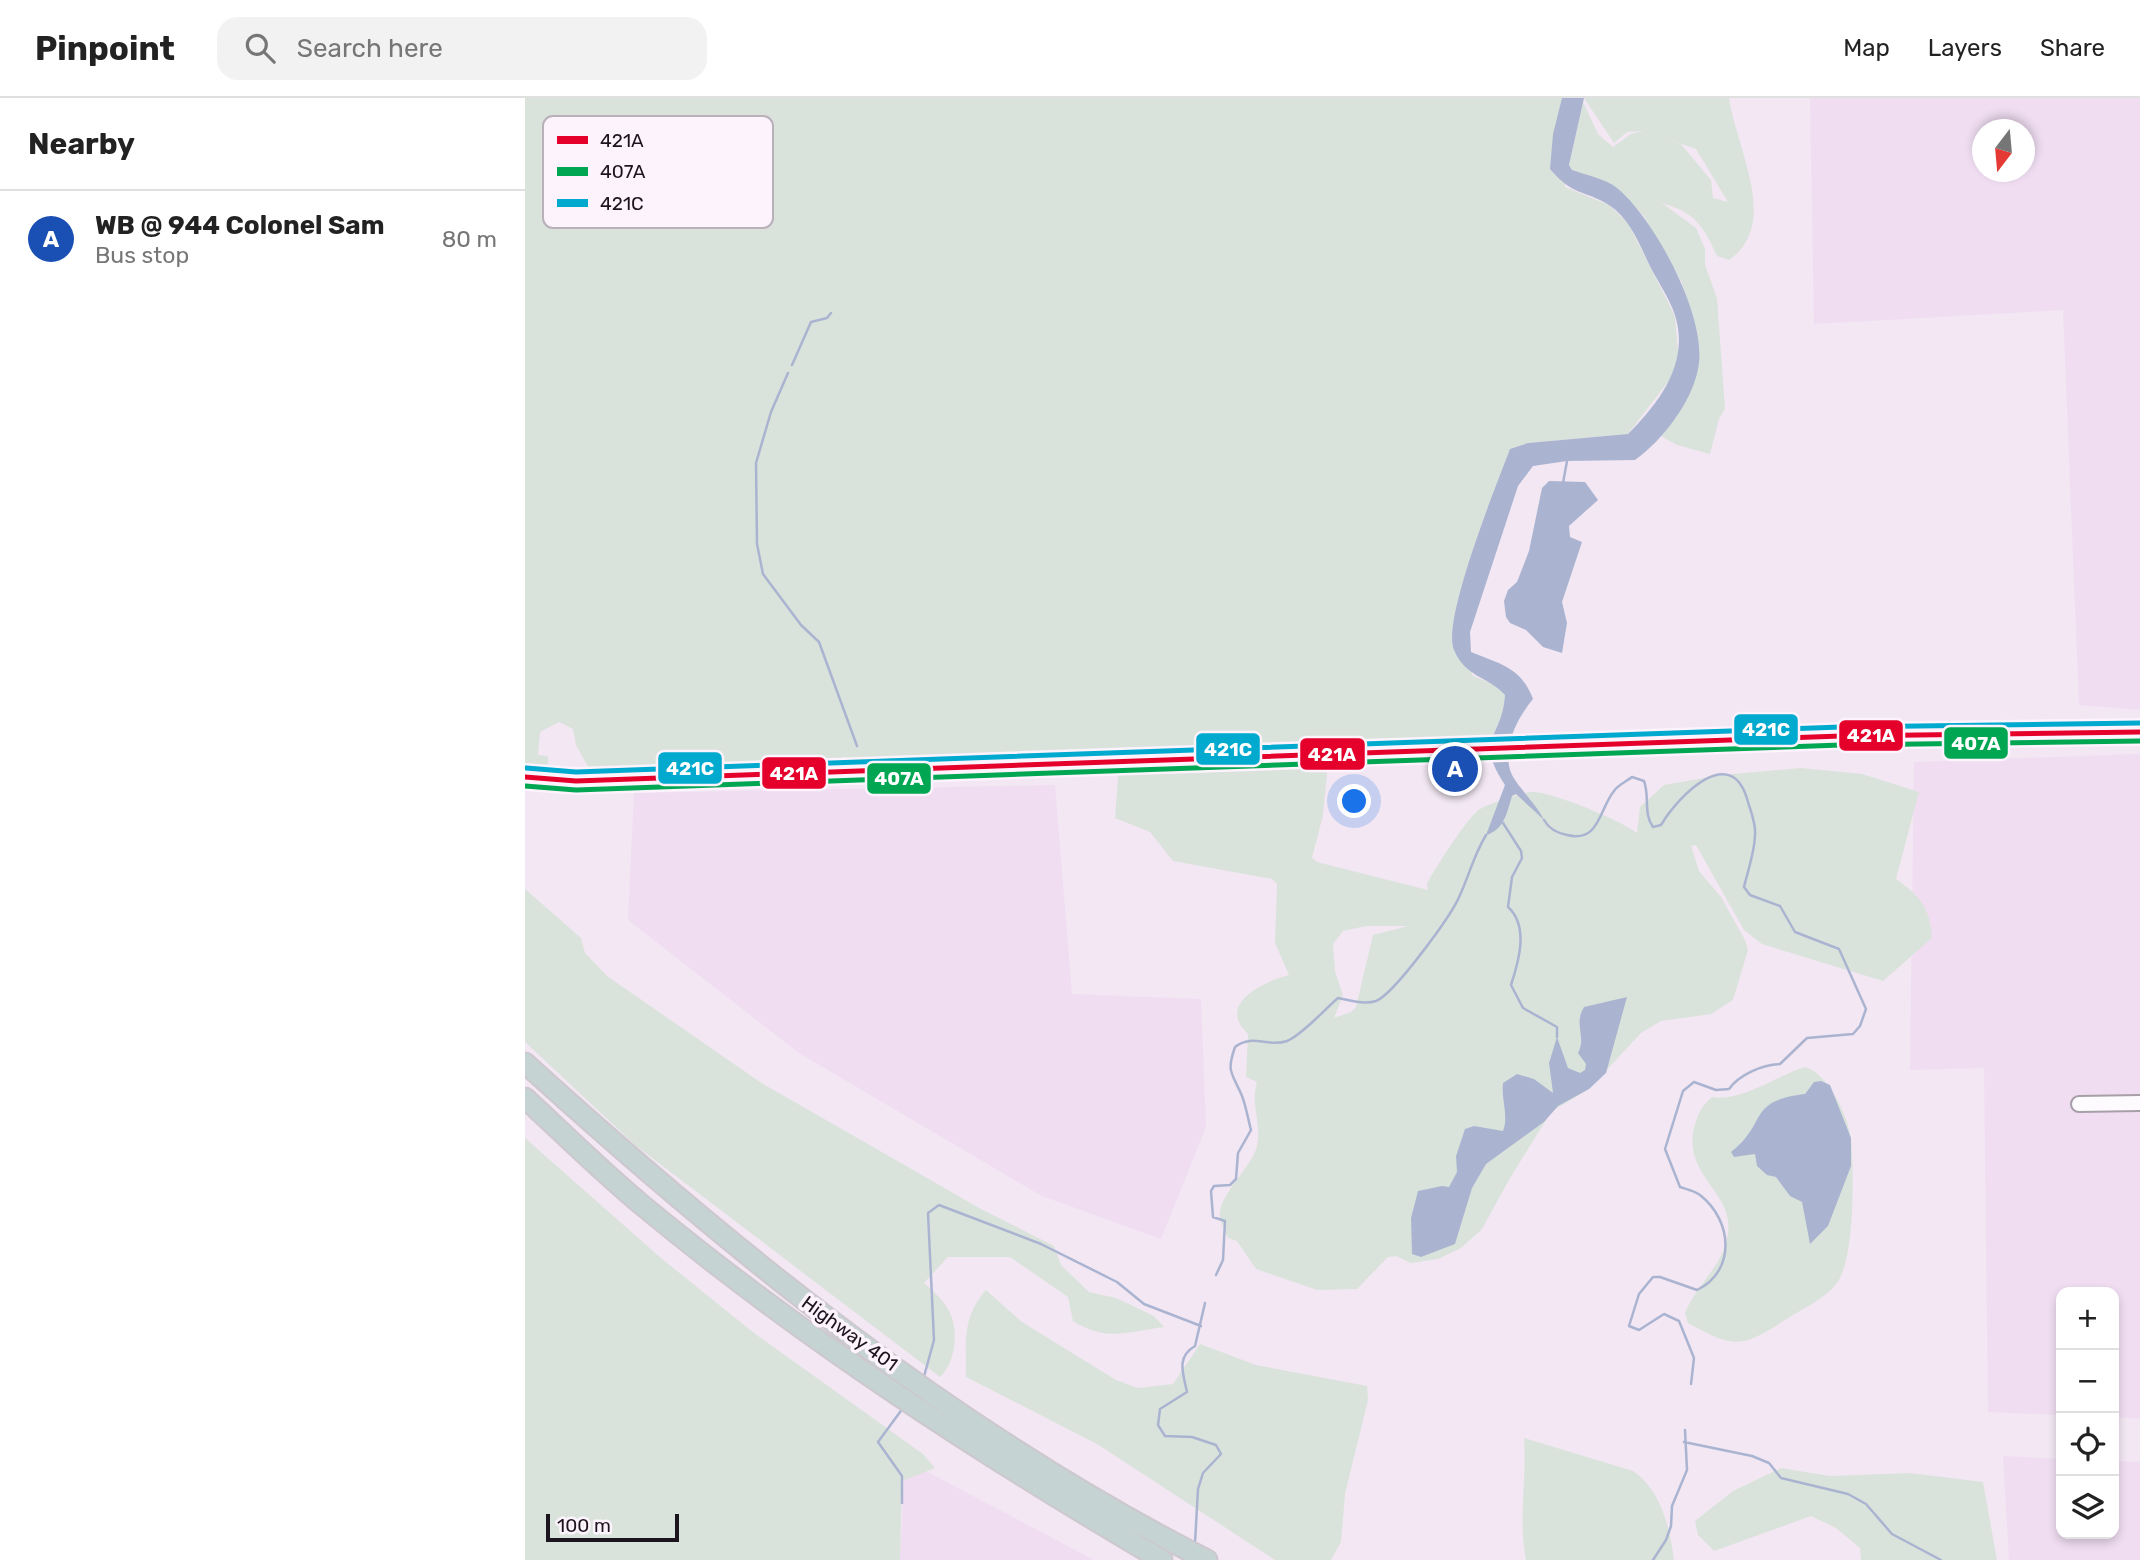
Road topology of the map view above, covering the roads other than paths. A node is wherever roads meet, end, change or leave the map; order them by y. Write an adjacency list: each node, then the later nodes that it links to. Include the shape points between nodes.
1 (2140, 732): 2 (street, via 1841,736 576,780)
2 (525, 776)
3 (525, 1063): 8 (highway, Highway 401, via 642,1170 825,1317 1001,1439)
4 (525, 1098): 7 (highway, Highway 401, via 641,1205 788,1318 1004,1467)
5 (2140, 1103): 6 (street)
6 (2079, 1104)
7 (1162, 1560)
8 (1206, 1560)

